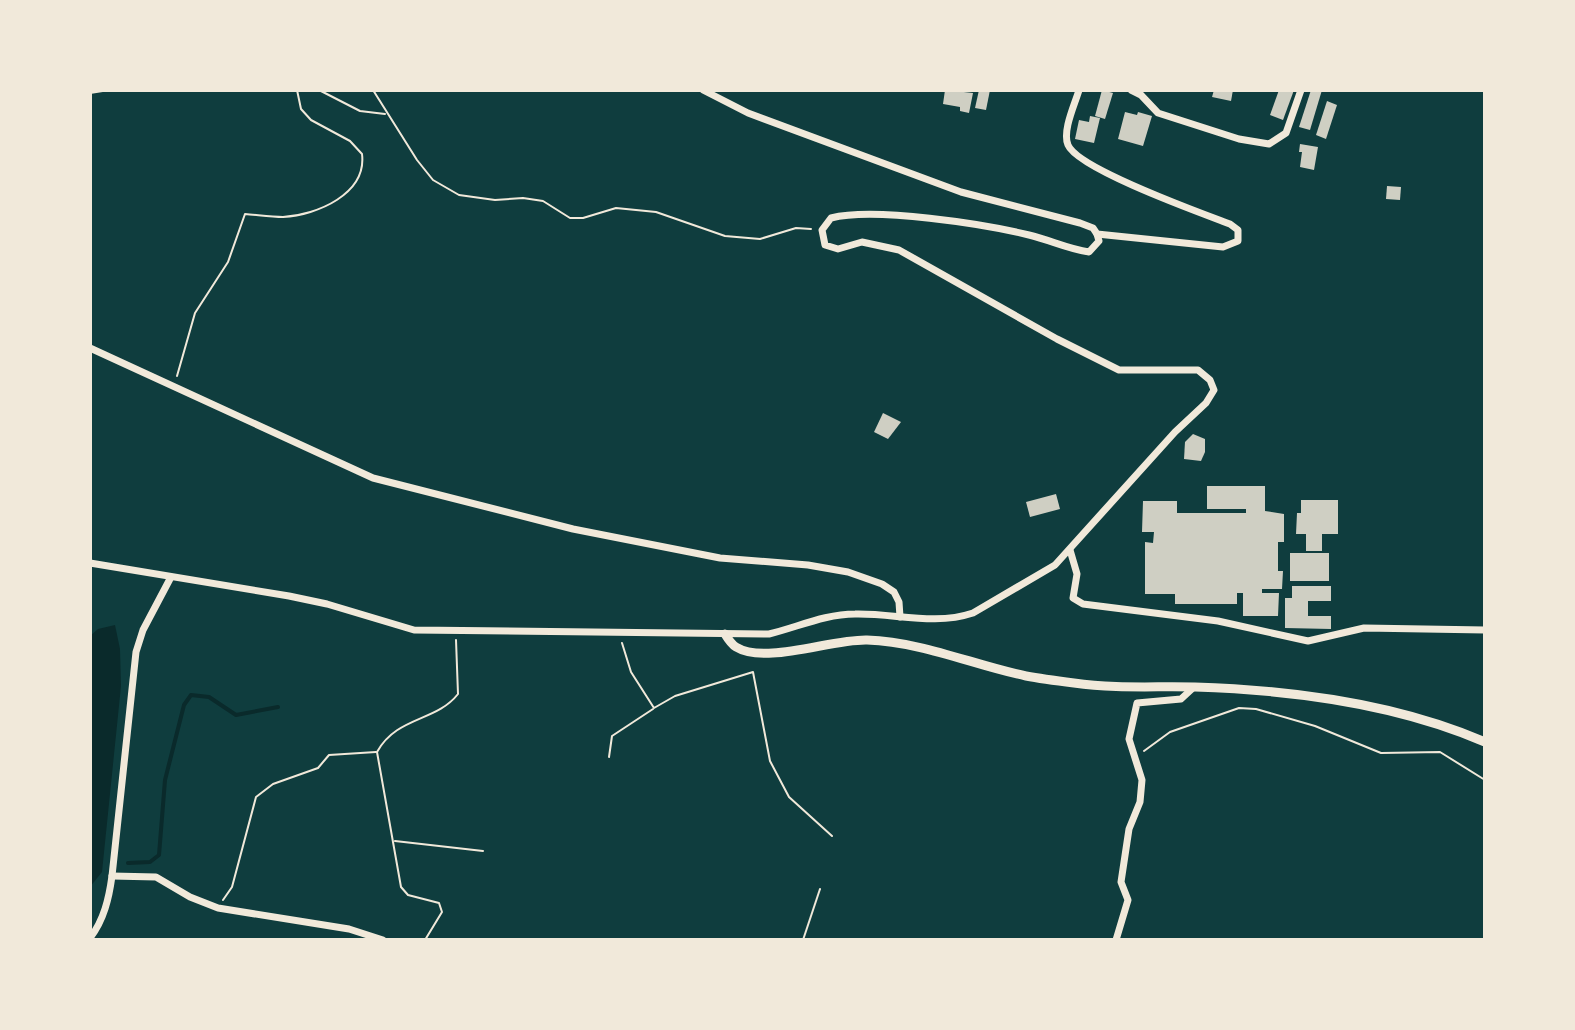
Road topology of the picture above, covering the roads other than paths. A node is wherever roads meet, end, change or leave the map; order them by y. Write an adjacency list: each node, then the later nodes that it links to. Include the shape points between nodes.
1 (703, 90): 5 (street, via 748,113 961,192 1080,223)
2 (1079, 90): 5 (street, via 1066,136 1080,159 1230,224 1240,235 1233,245 1223,247)
3 (1131, 90): 4 (street, via 1158,113 1269,144 1286,133)
4 (1301, 90)
5 (1097, 234): 7 (street, via 1099,241 1089,252 1029,235 893,217 837,217 822,230 825,245 838,249 862,242 899,250 1119,370 1198,370 1210,380 1214,390 1206,403)
6 (90, 348): 10 (street, via 373,478 573,529 720,558 848,572 894,592)
7 (1070, 550): 10 (street, via 1055,565 973,613 935,620); 11 (street, via 1077,574 1073,598 1083,604 1218,621 1308,641 1364,628)
8 (90, 563): 9 (street)
9 (171, 577): 12 (street, via 314,601 414,630); 15 (street, via 136,652)
10 (900, 617): 12 (street, via 828,616 769,634)
11 (1485, 630)
12 (725, 634): 13 (street, via 734,646 765,655 866,640 910,644 1066,682)
13 (1194, 687): 14 (street, via 1281,693 1404,714); 18 (street, via 1181,699 1137,703 1129,739 1142,780 1121,882 1128,900)
14 (1485, 742)
15 (112, 876): 16 (street, via 108,902); 17 (street, via 156,877 218,908 349,929)
16 (90, 938)
17 (383, 940)
18 (1116, 940)

